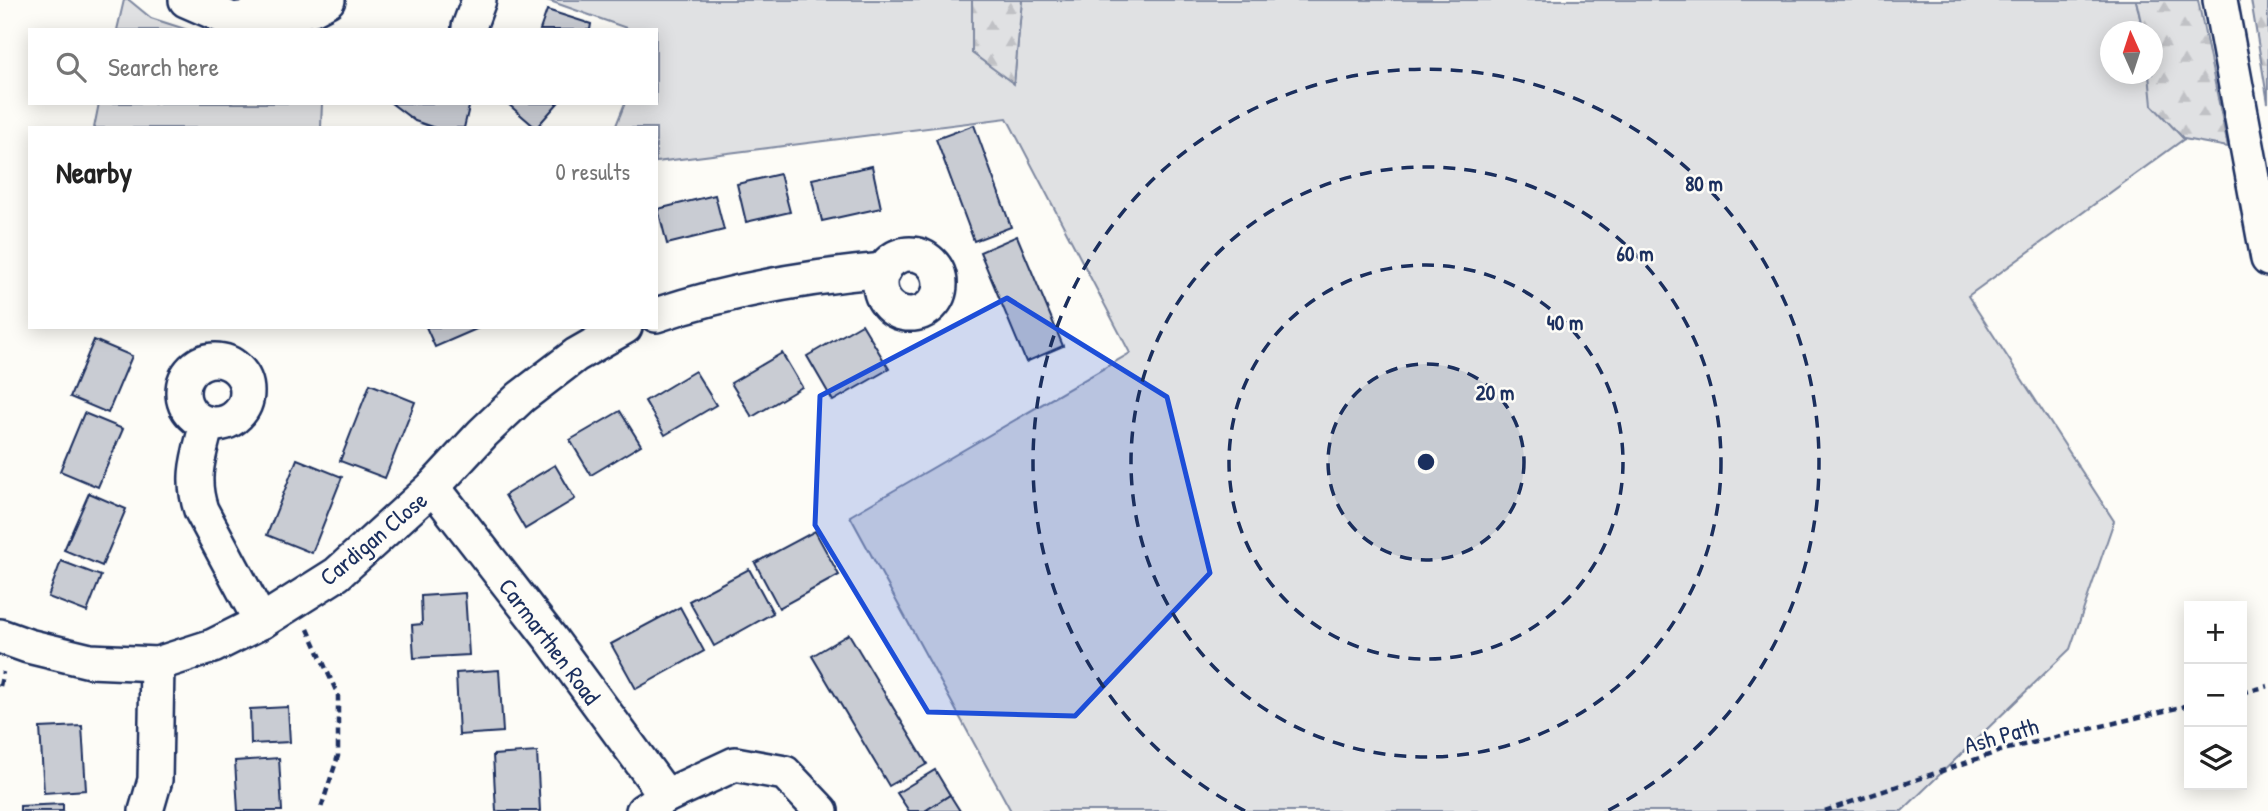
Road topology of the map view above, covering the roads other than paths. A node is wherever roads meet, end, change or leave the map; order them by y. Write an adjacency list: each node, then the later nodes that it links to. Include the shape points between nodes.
1 (186, 0): 2 (street, via 232,20 311,9)
2 (328, 0)
3 (2220, 0): 4 (street)
4 (2268, 259)
5 (884, 270): 6 (street, via 752,289)
6 (658, 314)
7 (622, 329): 9 (street, Cardigan Close, via 576,355 521,397)
8 (207, 424): 10 (street, via 194,474 195,492)
9 (433, 487): 10 (street, Cardigan Close, via 337,574); 13 (street, Carmarthen Road, via 551,639)
10 (261, 622): 12 (street, Cardigan Close, via 213,646)
11 (0, 636): 12 (street, Cardigan Close, via 90,661)
12 (157, 664): 14 (street, via 155,780)
13 (654, 804): 15 (street, via 735,764 785,773)
14 (146, 811)
15 (821, 811)

